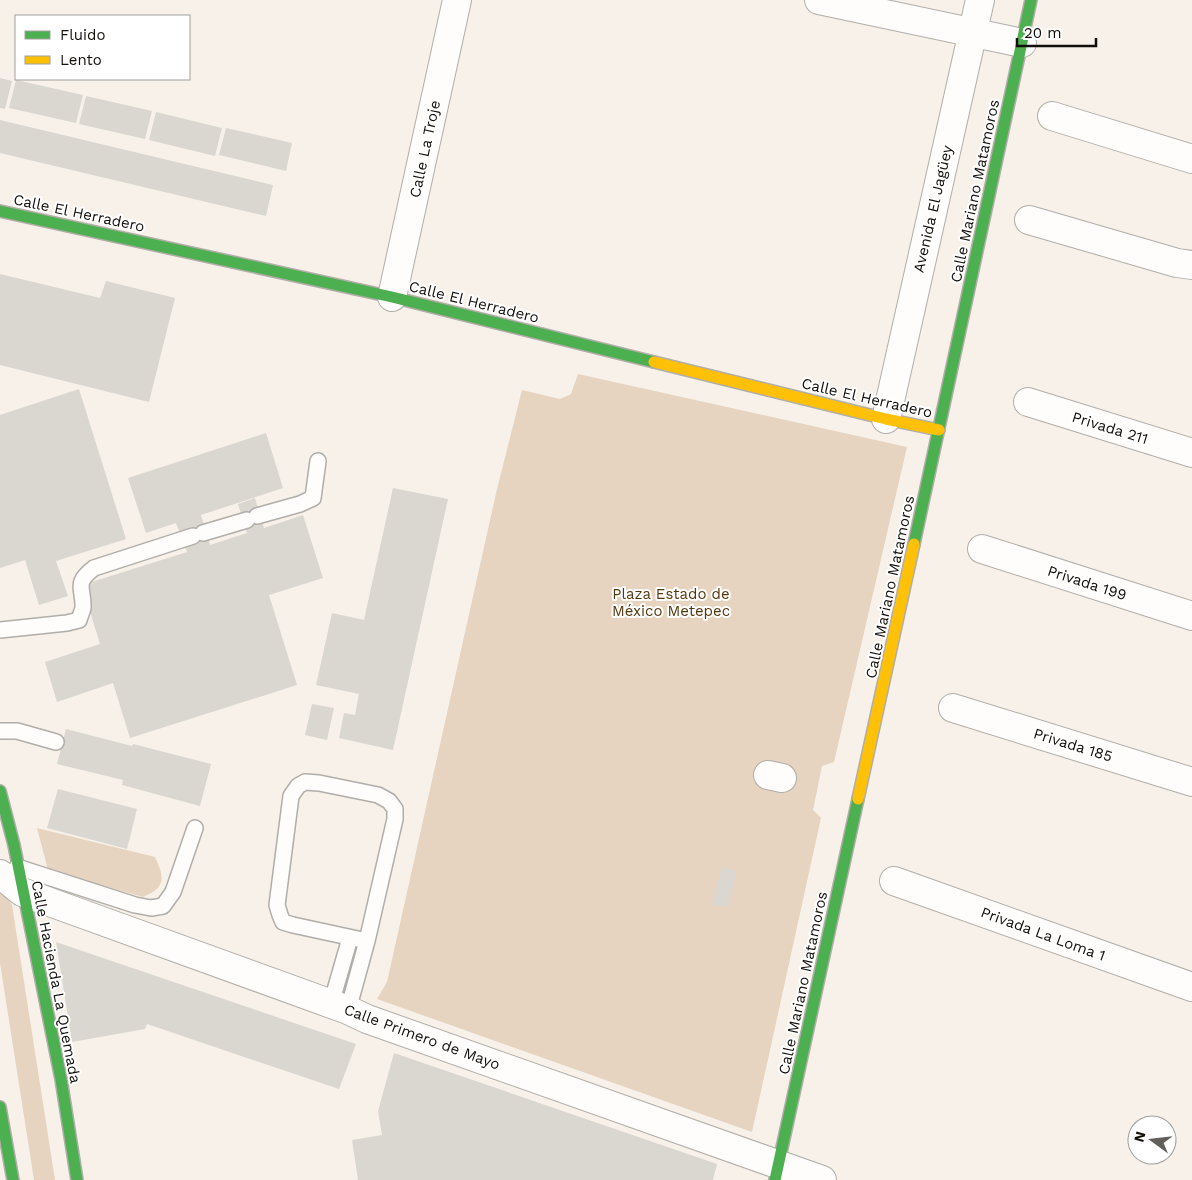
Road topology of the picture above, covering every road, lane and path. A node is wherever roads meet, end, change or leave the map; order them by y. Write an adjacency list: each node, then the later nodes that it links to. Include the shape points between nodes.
1 (457, 0): 12 (street, Calle La Troje)
2 (819, 0): 5 (street)
3 (980, 0): 5 (street, Avenida El Jagüey)
4 (1032, 0): 6 (street, Calle Mariano Matamoros)
5 (973, 34): 6 (street); 14 (street, Avenida El Jagüey)
6 (1022, 43): 15 (street, Calle Mariano Matamoros)
7 (1052, 116): 8 (street)
8 (1192, 158)
9 (0, 211): 12 (street, Calle El Herradero)
10 (1029, 220): 11 (street)
11 (1192, 265)
12 (392, 297): 14 (street, Calle El Herradero)
13 (1028, 402): 16 (street, Privada 211)
14 (886, 419): 15 (street, Calle El Herradero)
15 (940, 430): 34 (street, Calle Mariano Matamoros)
16 (1192, 453)
17 (318, 461): 20 (lane, via 312,498 94,568 80,584 83,609 79,620)
18 (982, 549): 19 (street, Privada 199)
19 (1192, 616)
20 (0, 630)
21 (953, 708): 24 (street, Privada 185)
22 (0, 731): 23 (lane, via 17,731)
23 (56, 742)
24 (1192, 782)
25 (0, 791): 27 (street, Calle Hacienda La Quemada, via 14,845)
26 (195, 828): 27 (lane, via 173,892 163,906 151,908)
27 (13, 878): 32 (street, Calle Primero de Mayo); 36 (street, Calle Hacienda La Quemada, via 61,1079)
28 (894, 881): 31 (street, Privada La Loma 1)
29 (350, 938): 30 (lane); 30 (lane, via 283,922 277,905 291,796 305,782 378,795 390,801 395,809); 32 (lane)
30 (367, 942): 32 (lane)
31 (1192, 987)
32 (340, 1007): 34 (street, Calle Primero de Mayo)
33 (0, 1107): 35 (street)
34 (776, 1172): 37 (street, Calle Primero de Mayo)
35 (13, 1180)
36 (77, 1180)
37 (822, 1180)

